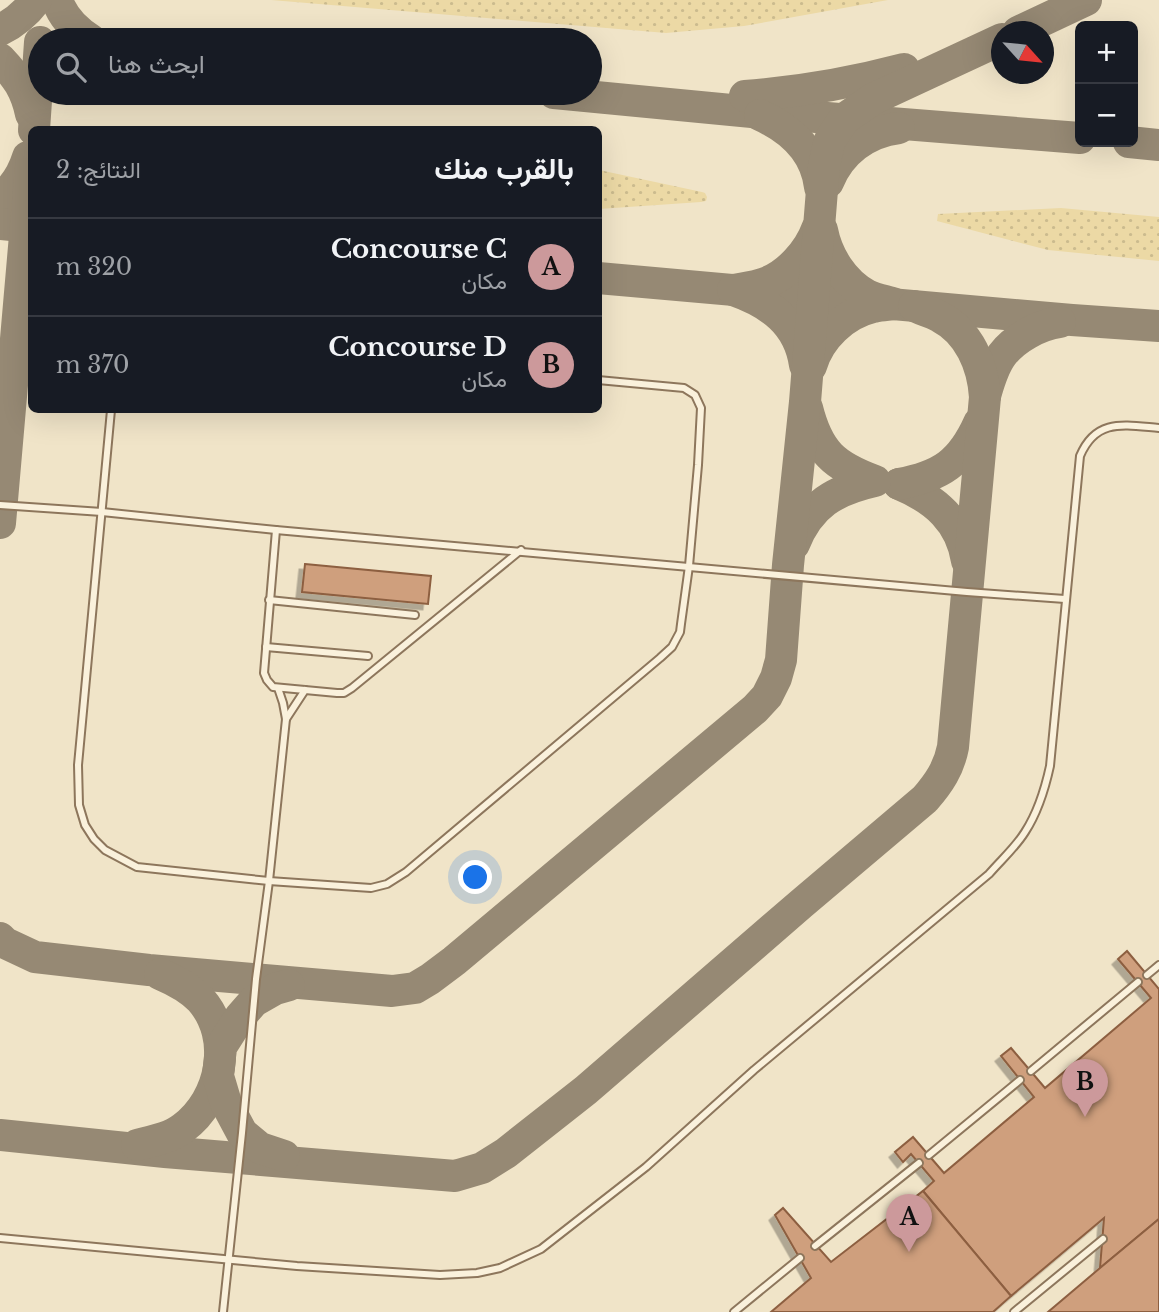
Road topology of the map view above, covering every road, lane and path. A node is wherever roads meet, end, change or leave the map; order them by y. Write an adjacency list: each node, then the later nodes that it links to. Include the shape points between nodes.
1 (602, 380): 8 (lane, via 684,388 699,401 702,415)
2 (111, 413): 5 (lane)
3 (1159, 428): 9 (lane, via 1110,426 1088,439 1078,466)
4 (0, 505): 5 (lane)
5 (102, 512): 6 (lane); 17 (lane, via 78,765 79,805 85,825 105,850 137,867)
6 (276, 530): 7 (lane); 10 (lane)
7 (521, 550): 8 (lane); 15 (lane, via 352,688 344,693)
8 (689, 566): 9 (lane); 17 (lane, via 680,632 667,653 400,877 371,888)
9 (1065, 599): 29 (lane, via 1050,766 1035,815 1018,842 989,874 754,1070 646,1167 541,1249 510,1265 477,1273 440,1275)
10 (269, 600): 11 (lane); 12 (lane)
11 (415, 615)
12 (265, 647): 13 (lane); 14 (lane, via 264,673 270,685)
13 (368, 656)
14 (278, 688): 15 (lane); 16 (lane)
15 (305, 690): 16 (lane)
16 (286, 719): 17 (lane)
17 (269, 881): 29 (lane)
18 (1159, 965): 19 (lane)
19 (1147, 975)
20 (1138, 982): 21 (lane)
21 (1031, 1071)
22 (1020, 1080): 23 (lane)
23 (929, 1155)
24 (919, 1163): 27 (lane)
25 (0, 1238): 29 (lane)
26 (1102, 1239): 32 (lane)
27 (816, 1246)
28 (800, 1258): 31 (lane)
29 (228, 1260): 30 (lane)
30 (223, 1312)
31 (734, 1312)
32 (1014, 1312)

